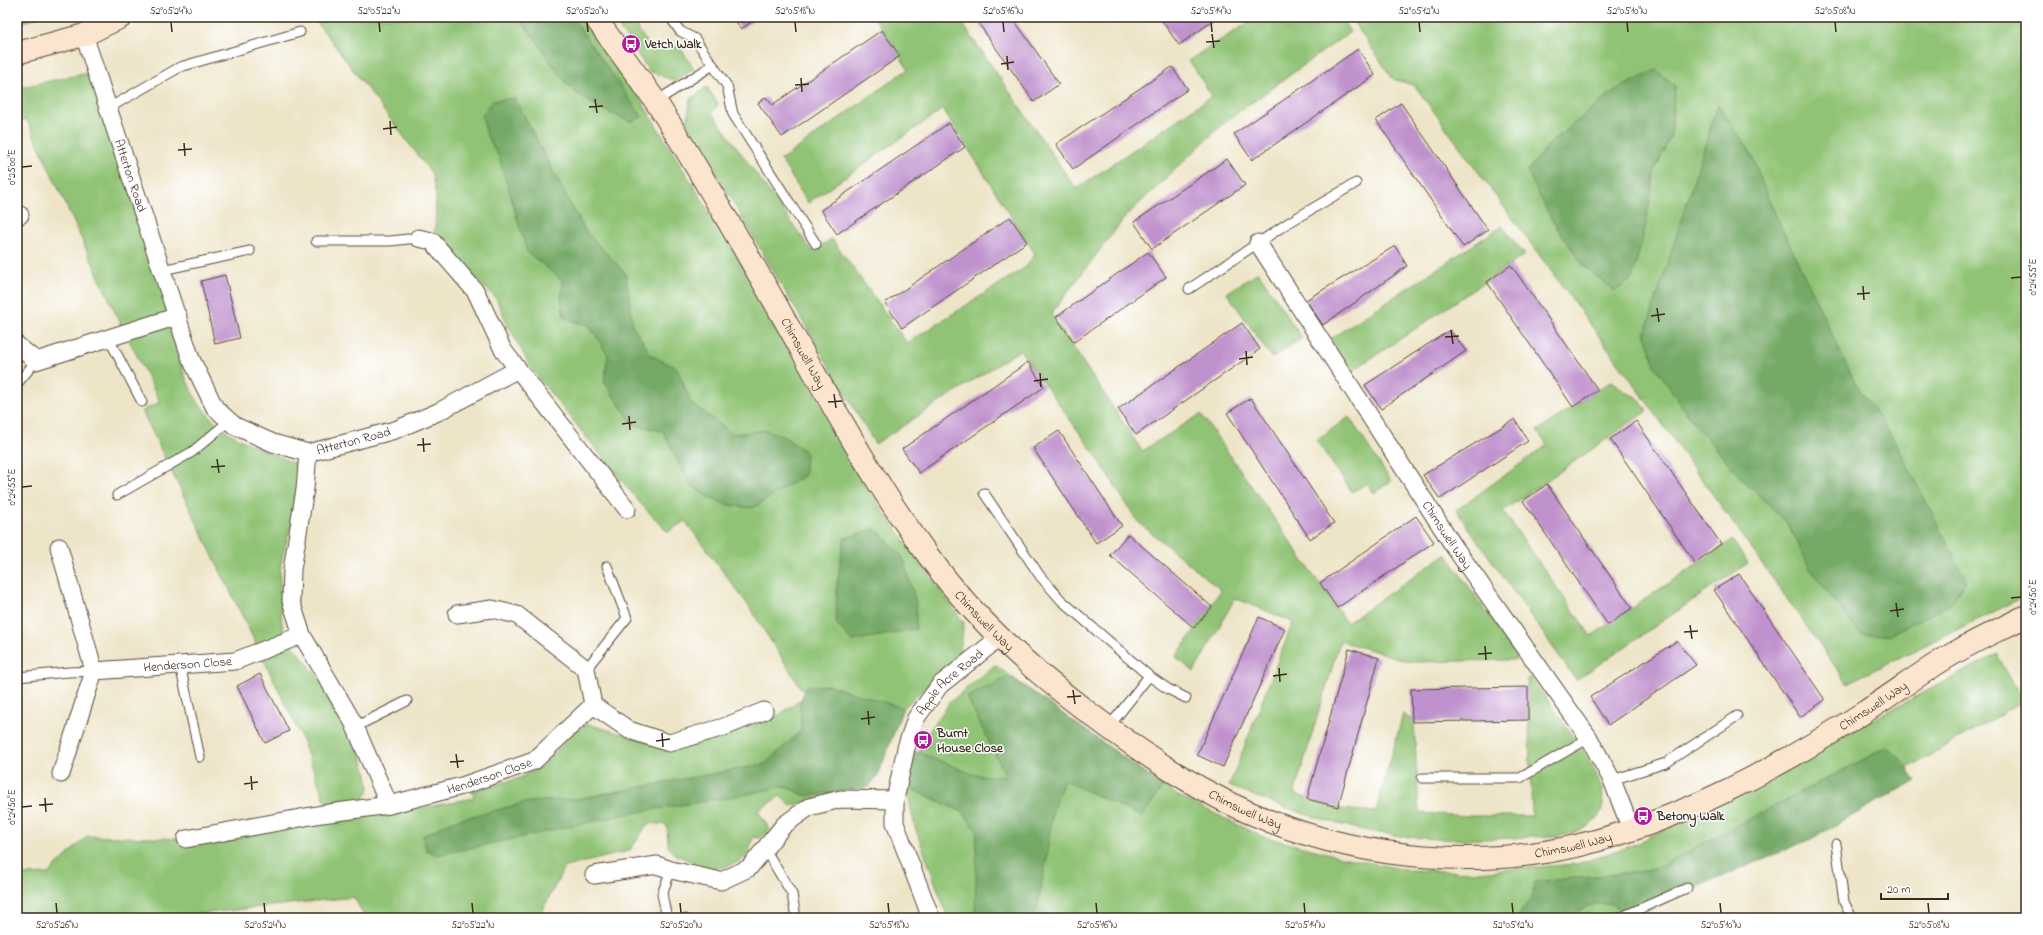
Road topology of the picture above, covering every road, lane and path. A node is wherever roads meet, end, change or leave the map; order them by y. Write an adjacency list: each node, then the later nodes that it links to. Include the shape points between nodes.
1 (121, 17): 5 (street)
2 (595, 17): 8 (street, Chimswell Way)
3 (670, 17): 7 (lane, via 680,32 695,39)
4 (300, 32): 9 (lane, via 180,67)
5 (84, 35): 6 (street); 9 (street, Atterton Road)
6 (17, 53)
7 (713, 65): 8 (lane); 14 (lane, via 727,86 733,114)
8 (656, 102): 35 (street, Chimswell Way, via 892,505 933,562)
9 (108, 109): 16 (street, Atterton Road)
10 (1356, 183): 13 (lane)
11 (418, 238): 12 (lane, via 390,241); 22 (street, via 432,241 476,292 503,350)
12 (316, 241)
13 (1258, 243): 17 (lane); 48 (street, Chimswell Way, via 1455,548)
14 (816, 244)
15 (250, 251): 16 (lane)
16 (162, 270): 18 (street, Atterton Road)
17 (1189, 289)
18 (178, 316): 19 (street); 25 (street, Atterton Road, via 191,359 215,408)
19 (109, 339): 21 (street); 24 (lane)
20 (17, 346): 21 (street)
21 (36, 362): 23 (lane)
22 (518, 369): 26 (street, Atterton Road, via 438,412 395,430); 29 (street)
23 (17, 384)
24 (142, 402)
25 (229, 421): 26 (street, Atterton Road, via 273,443); 28 (lane, via 192,452)
26 (308, 453): 34 (street, via 290,601)
27 (984, 493): 39 (lane, via 1040,576 1061,600)
28 (117, 495)
29 (627, 509)
30 (59, 547): 38 (street)
31 (607, 566): 37 (lane, via 627,618)
32 (457, 614): 37 (street, via 492,610 517,615)
33 (2026, 616): 55 (street, Chimswell Way, via 1960,649 1864,713 1785,761 1679,812)
34 (302, 635): 36 (street, Henderson Close, via 235,661); 46 (street)
35 (999, 638): 47 (street, Chimswell Way, via 1049,682); 53 (street, Apple Acre Road, via 940,685 916,718 906,748)
36 (180, 665): 38 (street, Henderson Close); 49 (lane)
37 (586, 669): 43 (street)
38 (94, 671): 40 (lane); 50 (street)
39 (1149, 676): 41 (lane, via 1168,690); 47 (lane)
40 (17, 677)
41 (1186, 698)
42 (407, 701): 46 (lane)
43 (593, 705): 44 (street, via 629,730 669,743 724,727); 54 (street, Henderson Close, via 534,761 462,786)
44 (764, 711)
45 (1737, 716): 52 (lane, via 1666,763)
46 (355, 727): 54 (street)
47 (1108, 728): 55 (street, Chimswell Way, via 1157,762 1216,797 1271,822 1330,841 1433,857 1486,858 1534,854 1575,846)
48 (1588, 738): 51 (lane, via 1520,778); 52 (street, Chimswell Way)
49 (200, 757)
50 (61, 774)
51 (1422, 778)
52 (1612, 780): 55 (street, Chimswell Way)
53 (895, 800): 58 (street, via 841,799 809,807 784,825); 64 (street, Apple Acre Road, via 895,823)
54 (389, 805): 56 (street, Henderson Close, via 322,814)
55 (1631, 829)
56 (186, 840)
57 (1836, 844): 66 (lane, via 1844,902)
58 (765, 849): 59 (street, via 749,868 721,881); 63 (lane, via 792,894)
59 (672, 870): 60 (street, via 658,865); 62 (lane, via 662,894)
60 (594, 874)
61 (1687, 888): 65 (lane)
62 (667, 918)
63 (796, 918)
64 (931, 918)
65 (1619, 918)
66 (1852, 918)

